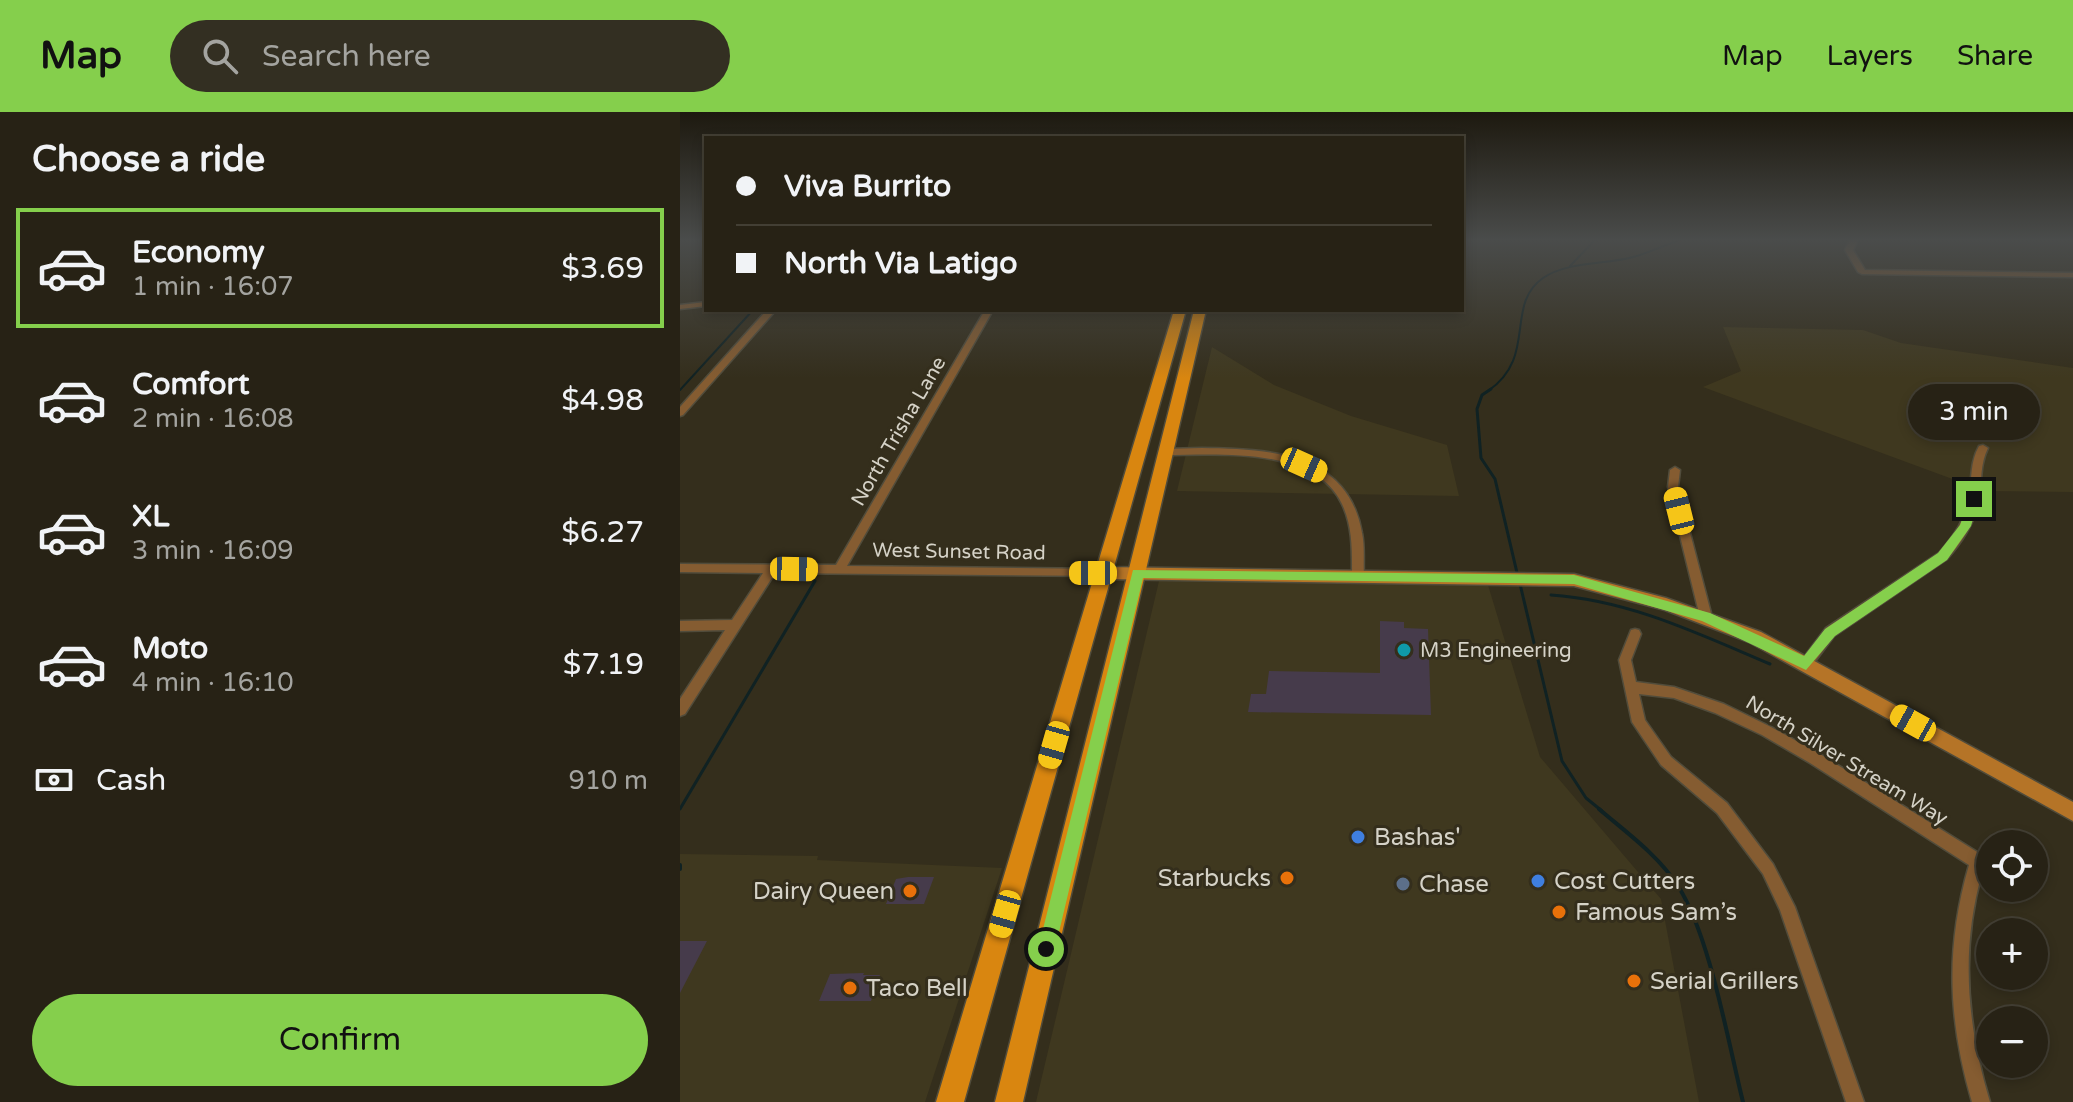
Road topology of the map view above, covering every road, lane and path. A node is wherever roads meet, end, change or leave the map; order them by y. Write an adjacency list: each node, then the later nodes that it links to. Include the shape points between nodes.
1 (704, 304): 2 (street)
2 (680, 307)
3 (770, 312): 7 (street)
4 (988, 312): 13 (street, North Trisha Lane)
5 (1179, 312): 14 (main road)
6 (1200, 312): 9 (main road)
7 (680, 413)
8 (1983, 448): 21 (street, via 1976,459 1974,499 1956,541 1943,556 1830,632)
9 (1165, 452): 15 (main road); 16 (street, via 1262,453 1322,473 1344,493 1355,519)
10 (1675, 470): 17 (street, via 1673,487)
11 (680, 568): 12 (street, West Sunset Road)
12 (772, 569): 13 (street, West Sunset Road); 18 (street)
13 (839, 570): 14 (street, West Sunset Road)
14 (1104, 573): 15 (street, West Sunset Road); 27 (main road)
15 (1137, 573): 16 (street, West Sunset Road); 28 (main road)
16 (1358, 577): 17 (street, West Sunset Road, via 1574,580)
17 (1706, 617): 21 (street, West Sunset Road)
18 (735, 625): 19 (street); 23 (street)
19 (680, 626)
20 (1635, 634): 22 (street, via 1625,660)
21 (1806, 664): 24 (street, West Sunset Road)
22 (1632, 687): 25 (street, North Silver Stream Way, via 1666,690 1731,714); 29 (street, via 1639,722 1650,741 1722,808 1768,869 1787,907)
23 (680, 710)
24 (2073, 812)
25 (1976, 861)
26 (1976, 881): 30 (street, via 1964,904 1956,975)
27 (950, 1102)
28 (1009, 1102)
29 (1855, 1102)
30 (1981, 1102)

